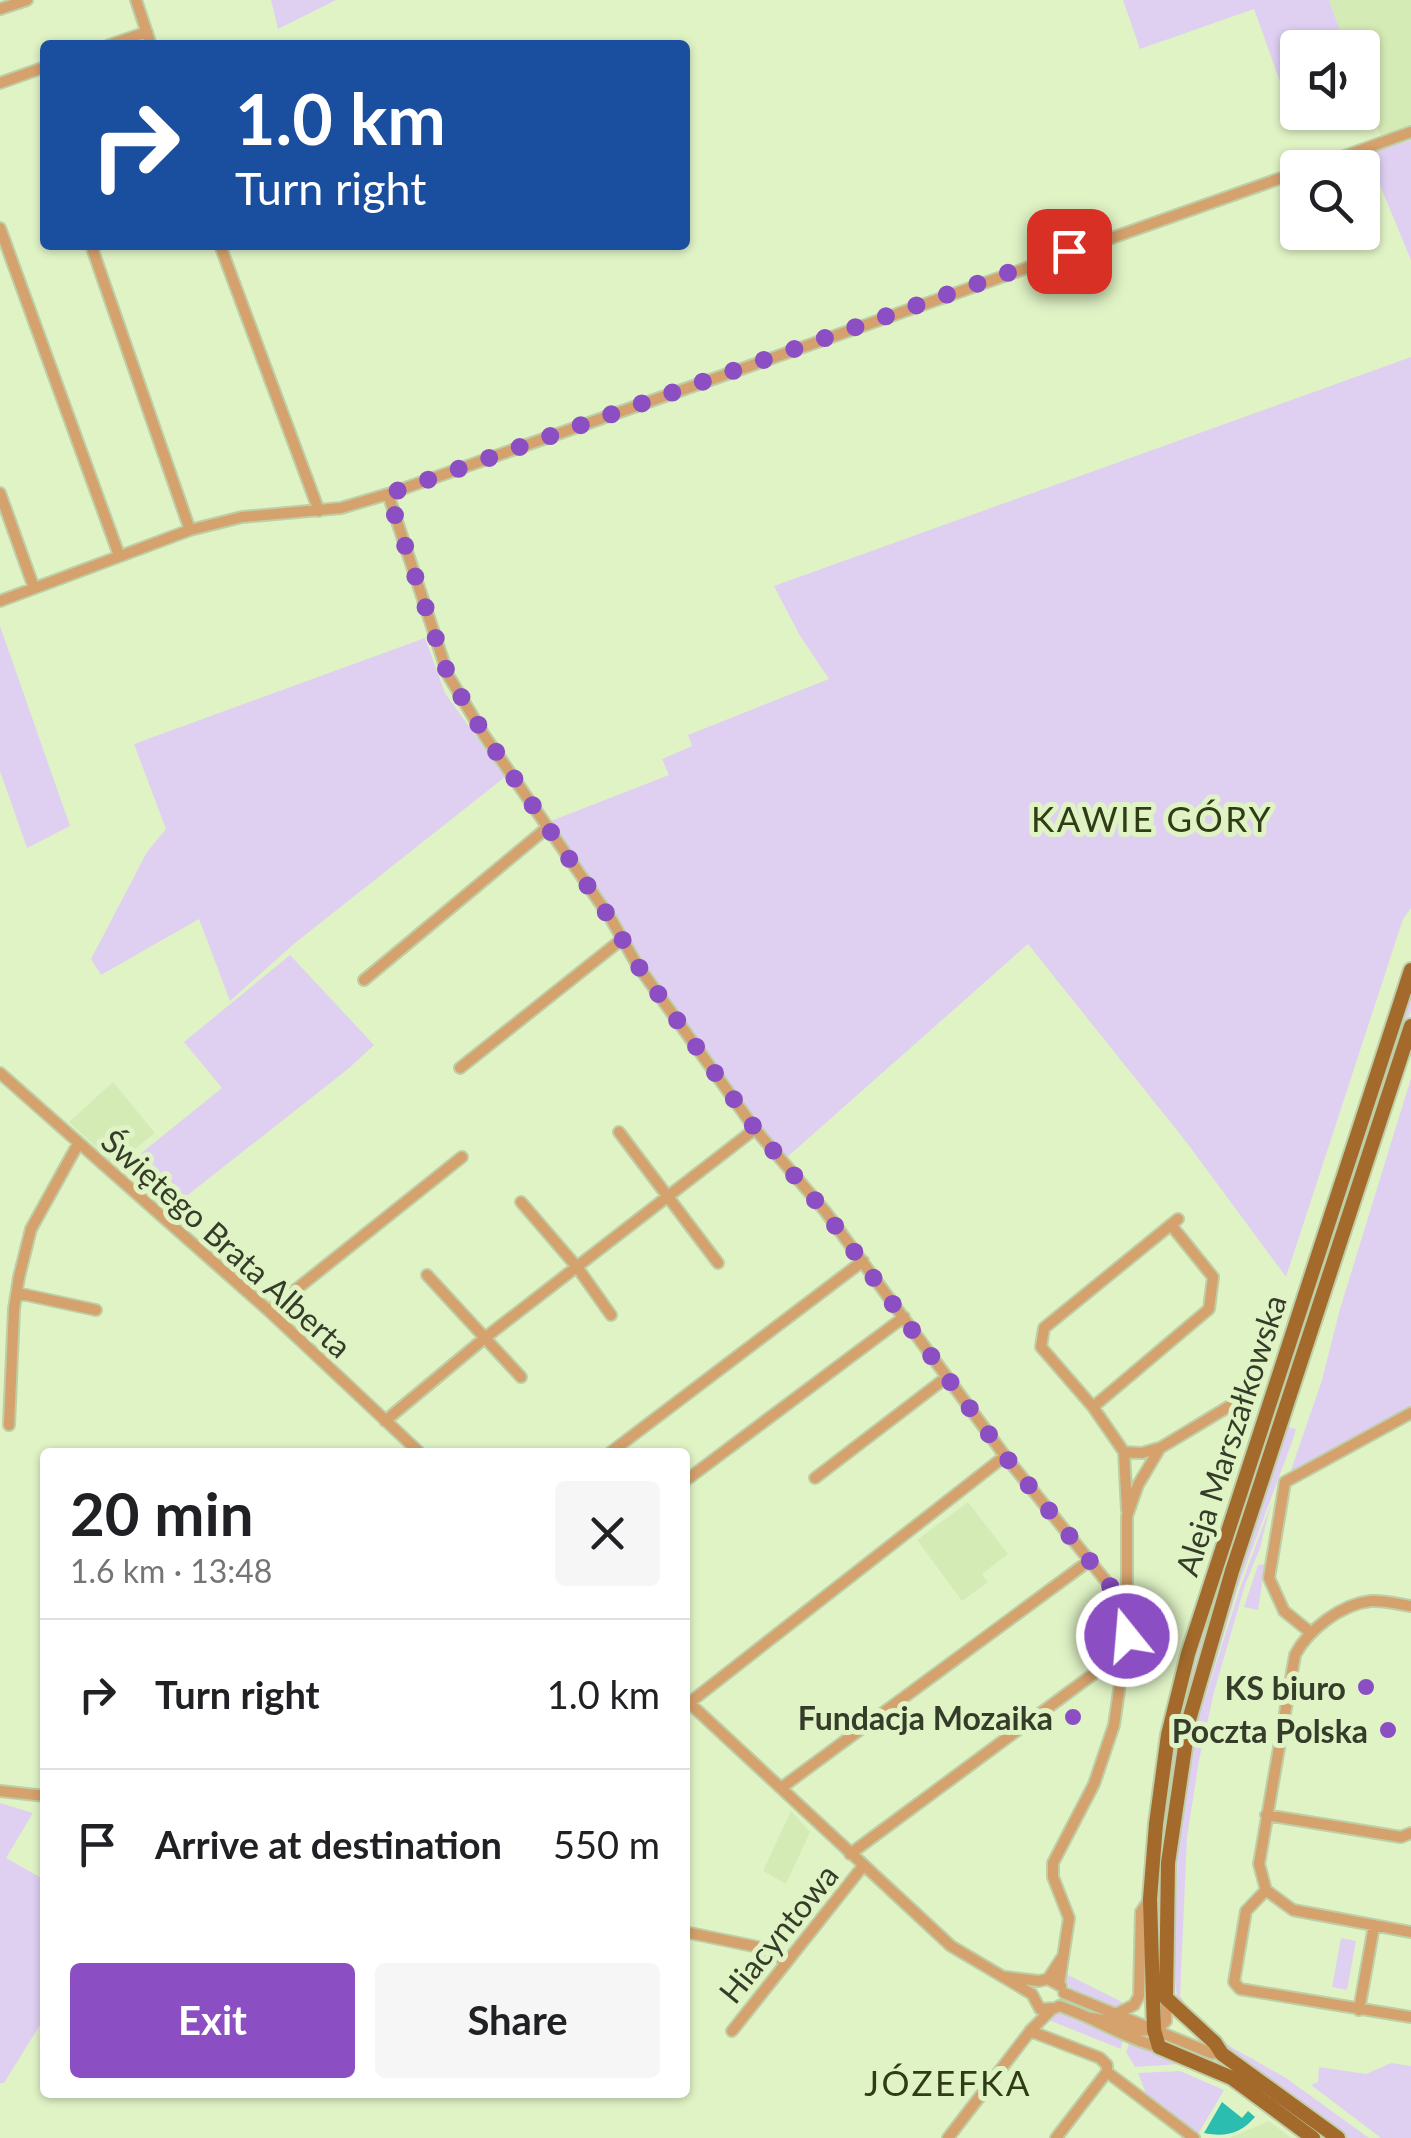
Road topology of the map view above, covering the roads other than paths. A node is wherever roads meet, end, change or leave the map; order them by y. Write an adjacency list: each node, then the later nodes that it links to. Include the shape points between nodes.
1 (27, 0): 3 (street)
2 (136, 0): 4 (street)
3 (0, 9)
4 (147, 32): 5 (street); 6 (street)
5 (123, 40)
6 (149, 40)
7 (40, 69): 8 (street)
8 (0, 82)
9 (1411, 132): 10 (street)
10 (1361, 150)
11 (1280, 178): 16 (street)
12 (0, 228): 19 (street)
13 (93, 250): 18 (street)
14 (222, 250): 17 (street)
15 (0, 493): 20 (street)
16 (388, 494): 17 (street); 22 (street, via 448,675)
17 (319, 511): 18 (street, via 242,517)
18 (190, 530): 19 (street)
19 (119, 556): 20 (street)
20 (34, 588): 21 (street)
21 (0, 601)
22 (548, 828): 23 (street); 25 (street)
23 (622, 940): 27 (street); 29 (street)
24 (1411, 970): 75 (main road, Aleja Marszałkowska, via 1188,1654 1168,1734)
25 (364, 980)
26 (1411, 1026): 84 (main road, Aleja Marszałkowska, via 1189,1720 1168,1863)
27 (460, 1068)
28 (0, 1073): 31 (street, Świętego Brata Alberta)
29 (756, 1130): 33 (street); 35 (street)
30 (619, 1132): 33 (street)
31 (78, 1144): 39 (street, via 31,1229); 41 (street, Świętego Brata Alberta)
32 (462, 1158): 41 (street)
33 (667, 1199): 36 (street); 37 (street)
34 (522, 1202): 37 (street)
35 (863, 1261): 43 (street); 53 (street)
36 (718, 1264)
37 (577, 1267): 42 (street); 44 (street)
38 (427, 1275): 44 (street)
39 (16, 1293): 40 (street); 51 (street)
40 (96, 1310)
41 (269, 1311): 50 (street, Świętego Brata Alberta)
42 (610, 1315)
43 (904, 1317): 45 (street); 57 (street)
44 (486, 1337): 46 (street); 50 (street)
45 (948, 1376): 56 (street); 58 (street)
46 (521, 1377)
47 (1253, 1392): 54 (street)
48 (1094, 1408): 48 (street, via 1040,1346 1044,1328 1174,1222 1213,1277 1209,1309); 55 (street)
49 (1411, 1414): 63 (street, via 1285,1482 1269,1578 1284,1612)
50 (386, 1421): 52 (street, Świętego Brata Alberta)
51 (8, 1425)
52 (414, 1448)
53 (616, 1448)
54 (1160, 1448): 55 (street); 59 (street)
55 (1124, 1452): 59 (street)
56 (1005, 1456): 60 (street); 65 (street)
57 (690, 1477)
58 (815, 1478)
59 (1127, 1516): 62 (street)
60 (1089, 1561): 62 (street); 67 (street)
61 (1411, 1606): 63 (street, via 1366,1602)
62 (1127, 1607): 64 (street)
63 (1310, 1632): 70 (street, via 1295,1655)
64 (1126, 1650): 72 (street); 79 (street, via 1109,1744 1053,1863 1069,1918)
65 (690, 1699)
66 (690, 1704): 67 (street)
67 (781, 1788): 72 (street)
68 (0, 1791): 69 (street)
69 (40, 1795)
70 (1266, 1815): 71 (street); 74 (street, via 1259,1864)
71 (1411, 1834)
72 (850, 1854): 73 (street)
73 (863, 1866): 80 (street, Hiacyntowa); 81 (street, via 952,1946)
74 (1266, 1890): 76 (street, via 1293,1910); 87 (street, via 1246,1911 1235,1986)
75 (1150, 1900): 88 (street, via 1141,1912 1140,1996); 92 (main road, Aleja Marszałkowska)
76 (1374, 1926): 77 (street); 87 (street)
77 (1411, 1932)
78 (690, 1933): 80 (street, via 758,1946)
79 (1062, 1956): 82 (street); 83 (street)
80 (786, 1961): 93 (street, Hiacyntowa)
81 (1005, 1978): 82 (street); 85 (street)
82 (1044, 1980): 83 (street); 85 (street)
83 (1061, 1988): 86 (street); 88 (street)
84 (1166, 1998): 92 (street, via 1166,2021); 95 (main road)
85 (1034, 1999): 86 (street); 91 (street)
86 (1055, 2008): 89 (street); 91 (street)
87 (1359, 2010): 90 (street)
88 (1116, 2014): 92 (street)
89 (1091, 2018): 92 (street); 94 (street)
90 (1411, 2018)
91 (1032, 2030): 96 (street, via 1100,2058); 97 (street)
92 (1154, 2030): 94 (main road, Aleja Marszałkowska); 95 (street)
93 (732, 2031)
94 (1159, 2047): 100 (main road, via 1232,2078)
95 (1222, 2054): 101 (main road)
96 (1107, 2072): 98 (street); 99 (street)
97 (948, 2138)
98 (1056, 2138)
99 (1194, 2138)
100 (1313, 2138)
101 (1338, 2138)

